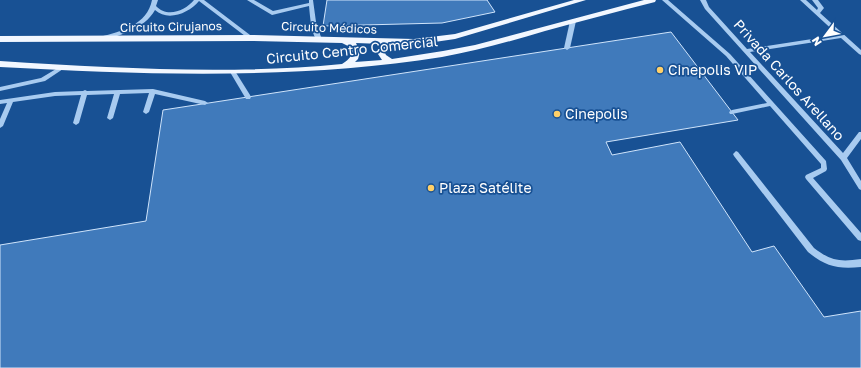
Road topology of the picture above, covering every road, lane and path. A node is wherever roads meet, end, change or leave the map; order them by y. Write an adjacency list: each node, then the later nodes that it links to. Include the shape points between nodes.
1 (197, 0): 10 (street, via 191,8 174,13 163,13 156,9)
2 (201, 0): 15 (street)
3 (250, 0): 11 (street, via 272,13)
4 (582, 0): 20 (main road, Circuito Médicos, via 455,36 427,41)
5 (652, 0): 13 (main road, Circuito Centro Comercial)
6 (665, 0): 37 (street, via 728,55)
7 (703, 0): 22 (street, Privada Carlos Arellano, via 707,8)
8 (803, 0): 12 (street)
9 (815, 0): 12 (street, via 821,8)
10 (155, 2): 17 (street, Circuito Cirujanos, via 148,16 135,26 113,35)
11 (311, 2): 18 (street, via 313,22)
12 (817, 13): 14 (street)
13 (573, 21): 21 (street); 24 (main road, Circuito Centro Comercial, via 444,54)
14 (842, 36): 22 (street); 23 (street)
15 (251, 38): 17 (main road, Circuito Cirujanos); 18 (main road, Circuito Médicos)
16 (0, 39): 17 (main road, Circuito Cirujanos)
17 (91, 39)
18 (319, 40): 19 (main road, Circuito Médicos)
19 (340, 40): 20 (main road, Circuito Médicos); 26 (main road, via 349,43 356,52 351,62)
20 (391, 42): 24 (main road, via 380,51 383,58)
21 (567, 48)
22 (746, 50): 45 (street, Privada Carlos Arellano)
23 (861, 53)
24 (390, 61): 26 (main road, Circuito Centro Comercial)
25 (0, 64): 27 (main road, Circuito Centro Comercial)
26 (342, 67): 28 (main road, Circuito Centro Comercial)
27 (61, 68): 28 (main road, Circuito Centro Comercial); 29 (street, via 43,80)
28 (232, 72): 33 (street)
29 (0, 89)
30 (153, 91): 32 (street); 36 (street); 38 (street)
31 (86, 92): 32 (street); 34 (street); 41 (street)
32 (118, 92): 40 (street)
33 (248, 96)
34 (11, 100): 35 (street); 42 (street)
35 (0, 102)
36 (205, 103)
37 (771, 104): 39 (street); 47 (street, via 824,163 824,169 808,177)
38 (146, 112)
39 (732, 112)
40 (110, 118)
41 (76, 123)
42 (0, 126)
43 (861, 134): 45 (street)
44 (736, 154): 48 (street, via 818,257 840,266)
45 (843, 158): 46 (street, Privada Carlos Arellano)
46 (861, 187)
47 (861, 238)
48 (861, 263)

